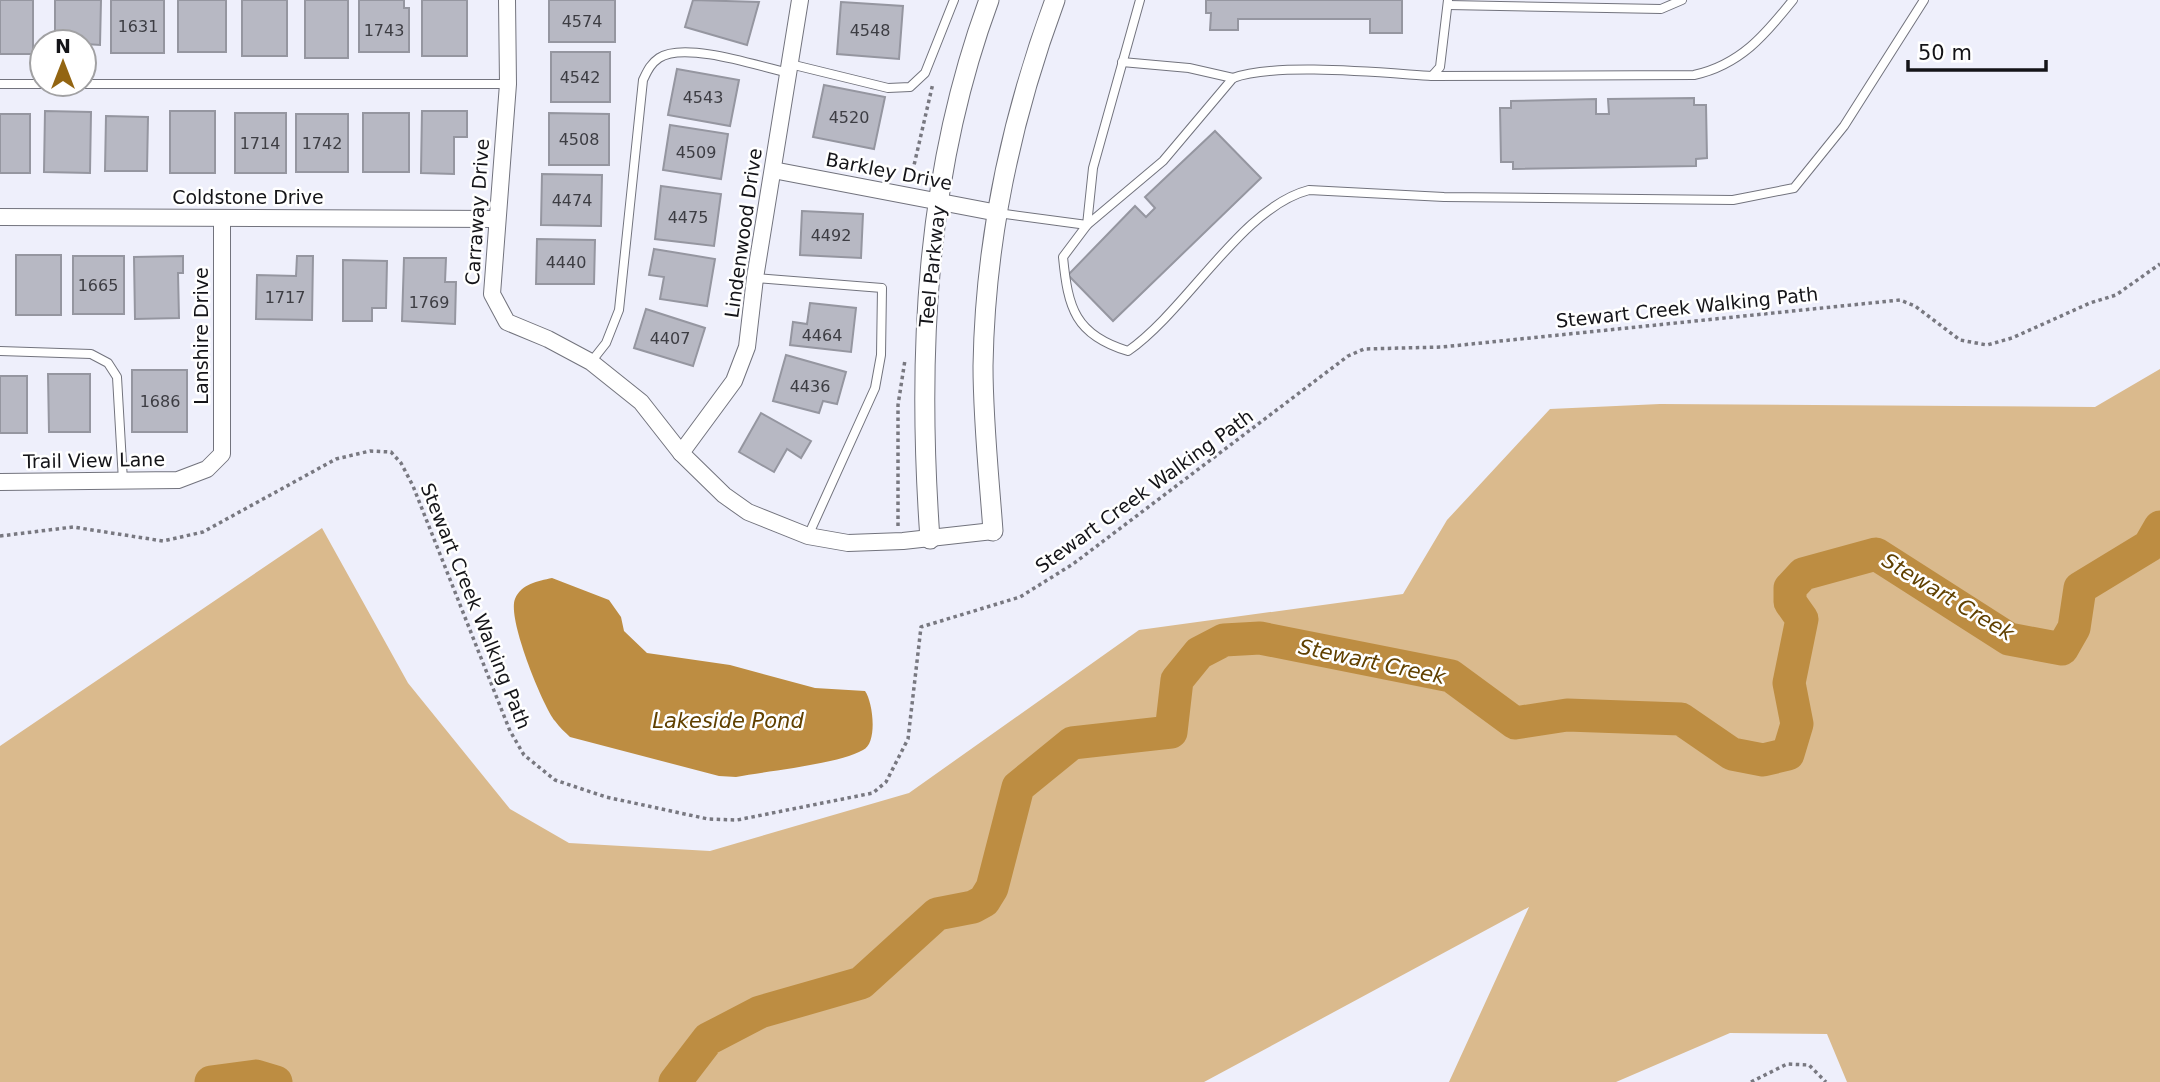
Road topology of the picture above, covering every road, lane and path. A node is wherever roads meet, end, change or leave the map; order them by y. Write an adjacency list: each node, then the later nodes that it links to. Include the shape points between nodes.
1 (507, 0): 19 (street, Carraway Drive)
2 (800, 0): 12 (street, Lindenwood Drive)
3 (954, 0): 12 (lane, via 925,73 910,87 888,88)
4 (989, 0): 22 (street, Teel Parkway, via 958,97)
5 (1055, 0): 23 (street, via 1026,81)
6 (1140, 0): 11 (lane)
7 (1682, 0): 10 (lane, via 1661,9)
8 (1793, 0): 14 (lane, via 1755,44 1714,71 1694,75)
9 (1924, 0): 27 (lane, via 1843,127 1794,188 1733,200 1444,197 1309,190 1289,195 1259,215 1153,333 1128,351 1104,344 1085,329 1066,295 1063,257)
10 (1448, 3): 14 (lane, via 1440,67)
11 (1122, 62): 15 (lane, via 1189,68); 27 (lane, via 1093,168)
12 (789, 69): 20 (street, Lindenwood Drive); 32 (lane, via 694,52 660,57 650,65 643,80 619,310 606,344)
13 (937, 72): 21 (path)
14 (1432, 76): 15 (lane, via 1306,71 1247,72)
15 (1233, 78): 27 (lane, via 1163,161)
16 (0, 84): 17 (lane)
17 (28, 84)
18 (98, 84): 19 (lane)
19 (508, 84): 26 (street, Carraway Drive)
20 (773, 170): 22 (street, Barkley Drive); 29 (street, Lindenwood Drive)
21 (912, 174)
22 (939, 201): 23 (street, Barkley Drive); 41 (street, Teel Parkway, via 925,337 923,441)
23 (998, 213): 27 (lane); 38 (street, via 986,304 984,366)
24 (0, 217): 25 (street, Coldstone Drive)
25 (222, 219): 26 (street, Coldstone Drive); 34 (street, Lanshire Drive)
26 (497, 219): 32 (street, Carraway Drive, via 492,294 507,322)
27 (1087, 225)
28 (2160, 264): 39 (path, Stewart Creek Walking Path, via 2116,295 1987,345 1960,340 1900,300 1442,346 1364,349 1348,356 1073,564 1020,597 921,627 908,739 886,782 873,793 737,820 708,819 606,797 555,780 524,755 510,732 413,486 391,452 336,458 203,532 163,541 73,527)
29 (755, 278): 33 (street, Lindenwood Drive, via 747,347 734,381); 40 (lane, via 882,288 881,355 875,388)
30 (0, 351): 36 (lane, via 91,354 108,363 117,377)
31 (906, 355): 37 (path, via 898,405)
32 (591, 362): 33 (street, Carraway Drive, via 641,402)
33 (681, 453): 40 (street, Carraway Drive, via 740,506)
34 (222, 454): 36 (street, Trail View Lane, via 206,469 178,480)
35 (0, 482): 36 (street, Trail View Lane)
36 (123, 482)
37 (898, 528)
38 (993, 531): 41 (street, Carraway Drive)
39 (0, 536)
40 (808, 536): 41 (street, Carraway Drive, via 848,543)
41 (930, 539)
42 (1751, 1082): 43 (path, via 1787,1064 1810,1065)
43 (1826, 1082)

